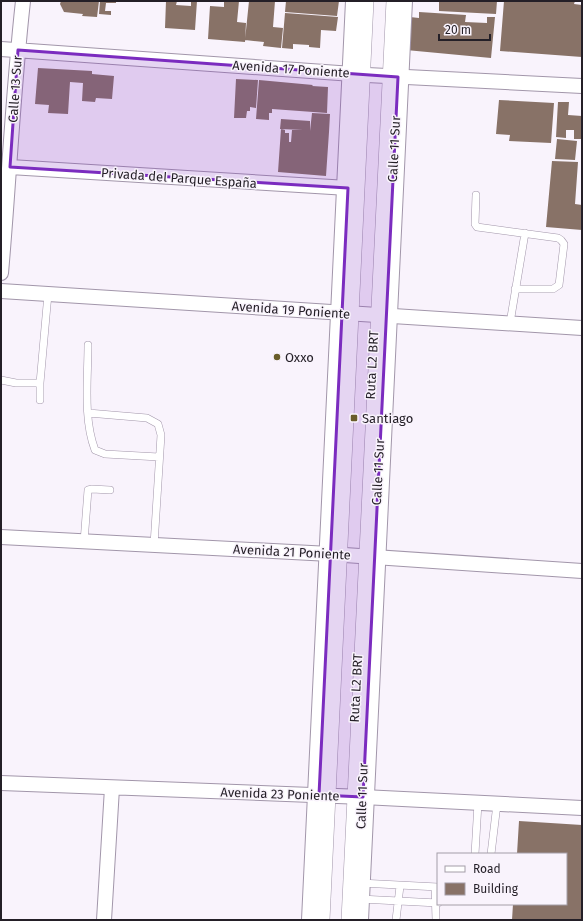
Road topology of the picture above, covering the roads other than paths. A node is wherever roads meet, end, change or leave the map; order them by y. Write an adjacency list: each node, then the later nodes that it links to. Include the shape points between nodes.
1 (23, 1): 7 (street, Calle 13 Sur)
2 (356, 1): 8 (main road)
3 (370, 1): 8 (lane)
4 (390, 1): 9 (lane)
5 (401, 1): 9 (main road, Calle 11 Sur)
6 (1, 49): 7 (street, Avenida 17 Poniente)
7 (18, 50): 8 (street, Avenida 17 Poniente); 11 (street, Calle 13 Sur)
8 (360, 74): 9 (street, Avenida 17 Poniente); 12 (main road); 19 (lane)
9 (392, 76): 10 (street, Avenida 17 Poniente); 20 (main road, Calle 11 Sur)
10 (582, 86)
11 (10, 167): 12 (street, Privada del Parque España); 15 (street, Calle 13 Sur)
12 (348, 188): 19 (main road)
13 (476, 195): 14 (lane, via 477,227)
14 (525, 233): 16 (lane); 16 (lane, via 562,240 564,244 559,285 553,289)
15 (1, 273)
16 (515, 289): 21 (lane)
17 (1, 291): 18 (street, Avenida 19 Poniente)
18 (48, 294): 19 (street, Avenida 19 Poniente); 25 (lane)
19 (348, 313): 20 (street, Avenida 19 Poniente); 33 (main road)
20 (380, 315): 21 (street, Avenida 19 Poniente); 34 (main road, Calle 11 Sur)
21 (510, 323): 22 (street, Avenida 19 Poniente)
22 (582, 328)
23 (88, 345): 27 (lane)
24 (1, 380): 25 (lane)
25 (40, 383): 26 (lane)
26 (40, 400)
27 (88, 413): 28 (lane, via 91,440 95,450 105,454); 28 (lane, via 147,418 158,424 161,435)
28 (159, 457): 32 (lane)
29 (110, 490): 31 (lane, via 88,490)
30 (1, 537): 31 (street, Avenida 21 Poniente)
31 (84, 542): 32 (street, Avenida 21 Poniente)
32 (154, 545): 33 (street, Avenida 21 Poniente)
33 (337, 554): 34 (street, Avenida 21 Poniente); 38 (main road)
34 (368, 556): 35 (street, Avenida 21 Poniente); 39 (main road, Calle 11 Sur)
35 (582, 571)
36 (1, 783): 37 (street, Avenida 23 Poniente)
37 (112, 788): 38 (street, Avenida 23 Poniente); 50 (street)
38 (326, 796): 39 (street, Avenida 23 Poniente); 51 (main road); 52 (lane)
39 (357, 797): 40 (street, Avenida 23 Poniente); 47 (main road, Calle 11 Sur); 53 (lane)
40 (478, 803): 41 (street, Avenida 23 Poniente); 43 (lane)
41 (497, 804): 42 (street, Avenida 23 Poniente); 44 (lane)
42 (582, 808)
43 (475, 853)
44 (491, 853)
45 (400, 886): 46 (lane); 47 (lane); 48 (lane)
46 (436, 887): 49 (lane)
47 (358, 891): 48 (lane); 54 (main road, Calle 11 Sur)
48 (399, 902): 49 (lane); 55 (lane)
49 (437, 903): 56 (lane)
50 (104, 920)
51 (313, 920)
52 (326, 920)
53 (345, 920)
54 (357, 920)
55 (396, 920)
56 (436, 920)

